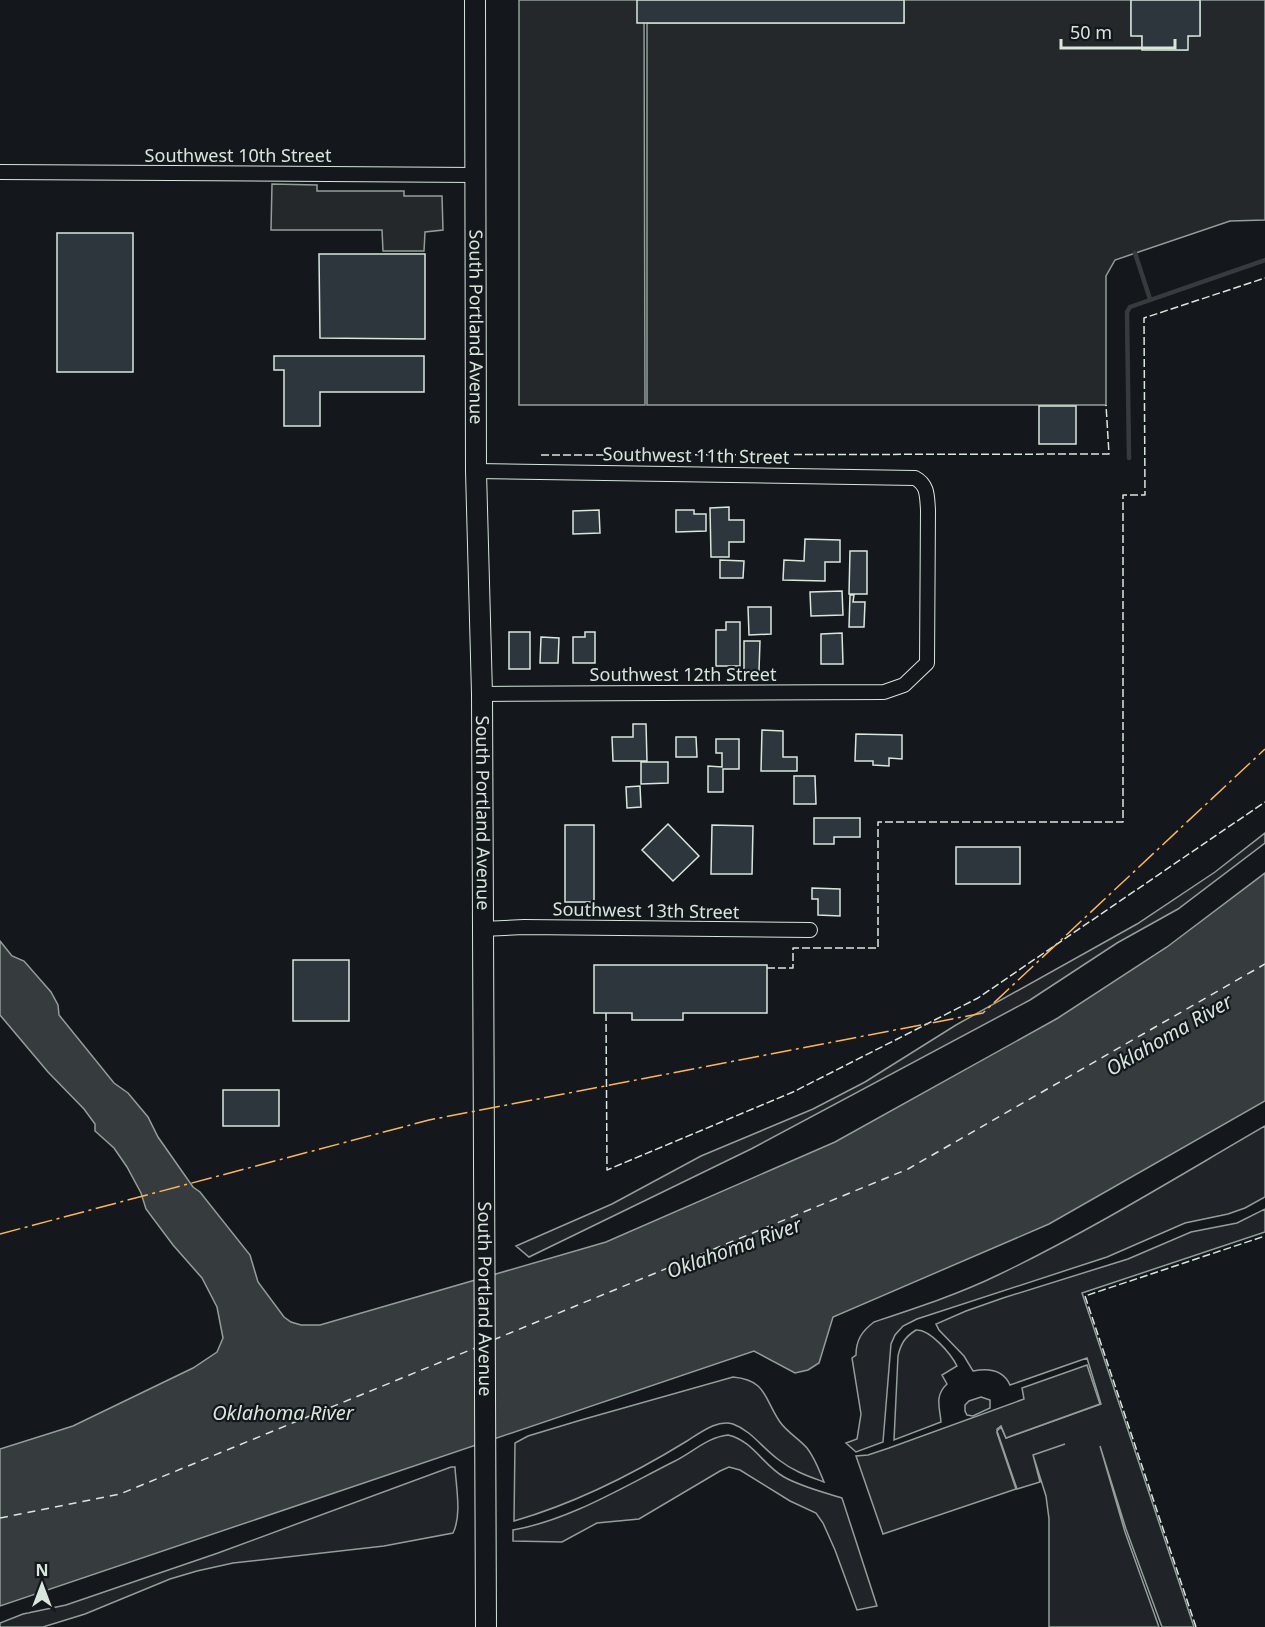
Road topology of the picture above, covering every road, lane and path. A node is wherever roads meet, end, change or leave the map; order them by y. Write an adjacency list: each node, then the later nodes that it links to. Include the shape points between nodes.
1 (475, 0): 3 (main road, South Portland Avenue)
2 (0, 172): 3 (street, Southwest 10th Street)
3 (475, 175): 4 (main road, South Portland Avenue)
4 (476, 471): 5 (street, Southwest 11th Street, via 915,478 927,492 927,663 903,686); 6 (main road, South Portland Avenue)
5 (884, 692): 6 (street, Southwest 12th Street)
6 (482, 694): 7 (main road, South Portland Avenue)
7 (482, 929): 8 (street, Southwest 13th Street); 9 (main road, South Portland Avenue)
8 (810, 930)
9 (486, 1627)

